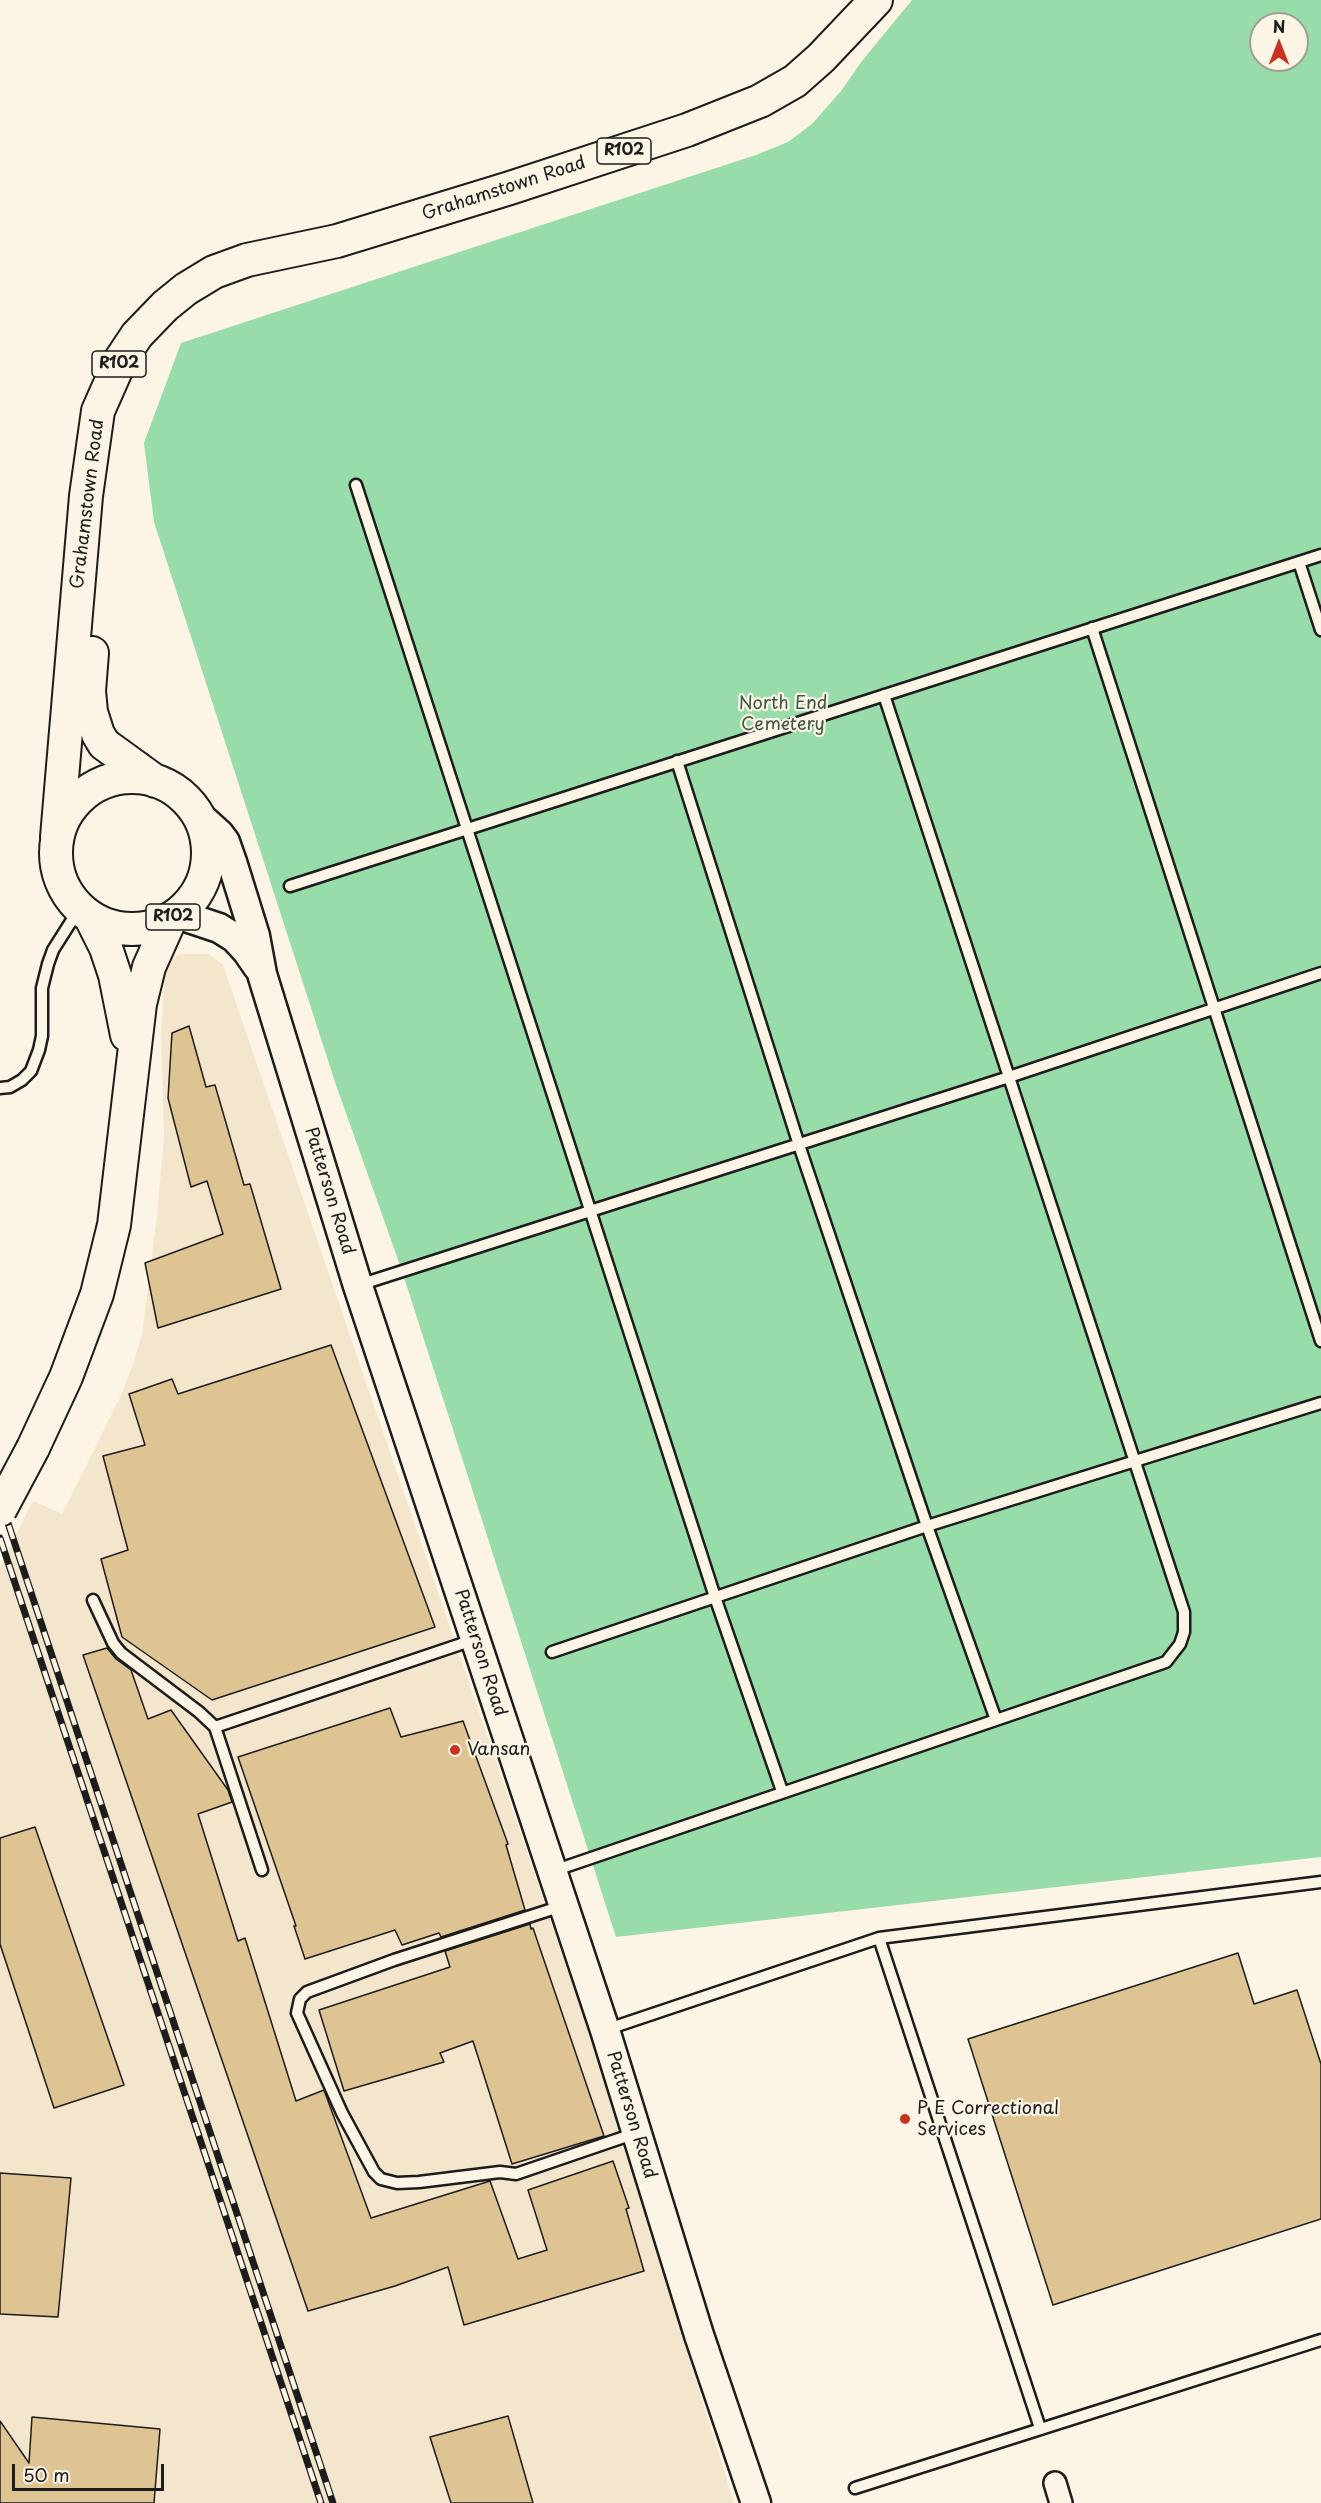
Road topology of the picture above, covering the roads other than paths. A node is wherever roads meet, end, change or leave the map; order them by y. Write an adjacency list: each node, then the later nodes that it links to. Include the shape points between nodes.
1 (876, 0): 2 (main road, Grahamstown Road / R102, via 795,81 760,101 687,130)
2 (338, 241): 10 (main road, Grahamstown Road / R102, via 233,288 176,321 144,359 120,406 108,465 90,679 91,712 104,744); 13 (main road, Grahamstown Road / R102, via 248,260 186,289 137,335 113,376 98,411 91,452)
3 (356, 484): 12 (lane)
4 (1321, 555): 5 (lane)
5 (1299, 562): 6 (lane); 7 (lane)
6 (1092, 628): 8 (lane); 19 (lane)
7 (1321, 630)
8 (885, 695): 9 (lane); 21 (lane)
9 (677, 761): 12 (lane); 23 (lane)
10 (155, 780): 11 (main road, Grahamstown Road / R102, via 180,794); 13 (main road, Grahamstown Road / R102, via 122,777 90,789 67,813)
11 (199, 816): 16 (main road, Grahamstown Road / R102, via 208,858 204,880 193,899); 17 (street, Patterson Road, via 225,842 255,936)
12 (469, 828): 14 (lane); 24 (lane)
13 (57, 837): 15 (main road, Grahamstown Road / R102, via 56,863 61,880)
14 (290, 886)
15 (85, 913): 16 (main road, R102, via 116,928 144,928); 20 (main road, Grahamstown Road / R102, via 106,948 115,975); 22 (lane, via 53,950 48,964 42,988 42,1036 31,1071 16,1084)
16 (174, 917): 17 (street, Patterson Road, via 219,928 235,938); 20 (main road, Grahamstown Road / R102, via 149,968)
17 (262, 974): 25 (street, Patterson Road)
18 (1321, 974): 19 (lane)
19 (1215, 1007): 21 (lane); 26 (lane)
20 (132, 1059): 29 (main road, Grahamstown Road / R102, bridge, via 114,1225 98,1294 66,1377)
21 (1009, 1077): 23 (lane); 28 (lane)
22 (0, 1089)
23 (799, 1145): 24 (lane); 30 (lane)
24 (592, 1212): 25 (lane); 31 (lane)
25 (358, 1286): 33 (street, Patterson Road)
26 (1321, 1341)
27 (1321, 1403): 28 (lane)
28 (1134, 1459): 30 (lane); 35 (lane, via 1184,1612 1180,1644 1166,1662)
29 (0, 1510)
30 (927, 1526): 31 (lane); 35 (lane)
31 (715, 1597): 34 (lane); 37 (lane)
32 (93, 1600): 36 (lane, via 121,1653)
33 (475, 1639): 36 (lane); 39 (street, Patterson Road)
34 (552, 1652)
35 (996, 1720): 37 (lane)
36 (214, 1727): 38 (lane)
37 (782, 1791): 39 (lane)
38 (262, 1870)
39 (552, 1871): 41 (street, Patterson Road)
40 (1321, 1882): 42 (lane)
41 (563, 1905): 43 (street, Patterson Road); 44 (lane, via 307,1992 300,1999 297,2013 342,2113 381,2180 397,2183 500,2172 516,2174)
42 (879, 1938): 43 (lane); 46 (lane)
43 (605, 2030): 44 (street, Patterson Road)
44 (636, 2133): 49 (street, Patterson Road)
45 (1321, 2340): 46 (lane)
46 (1040, 2428): 48 (lane)
47 (1055, 2483): 50 (street)
48 (855, 2487)
49 (756, 2503)
50 (1061, 2503)

